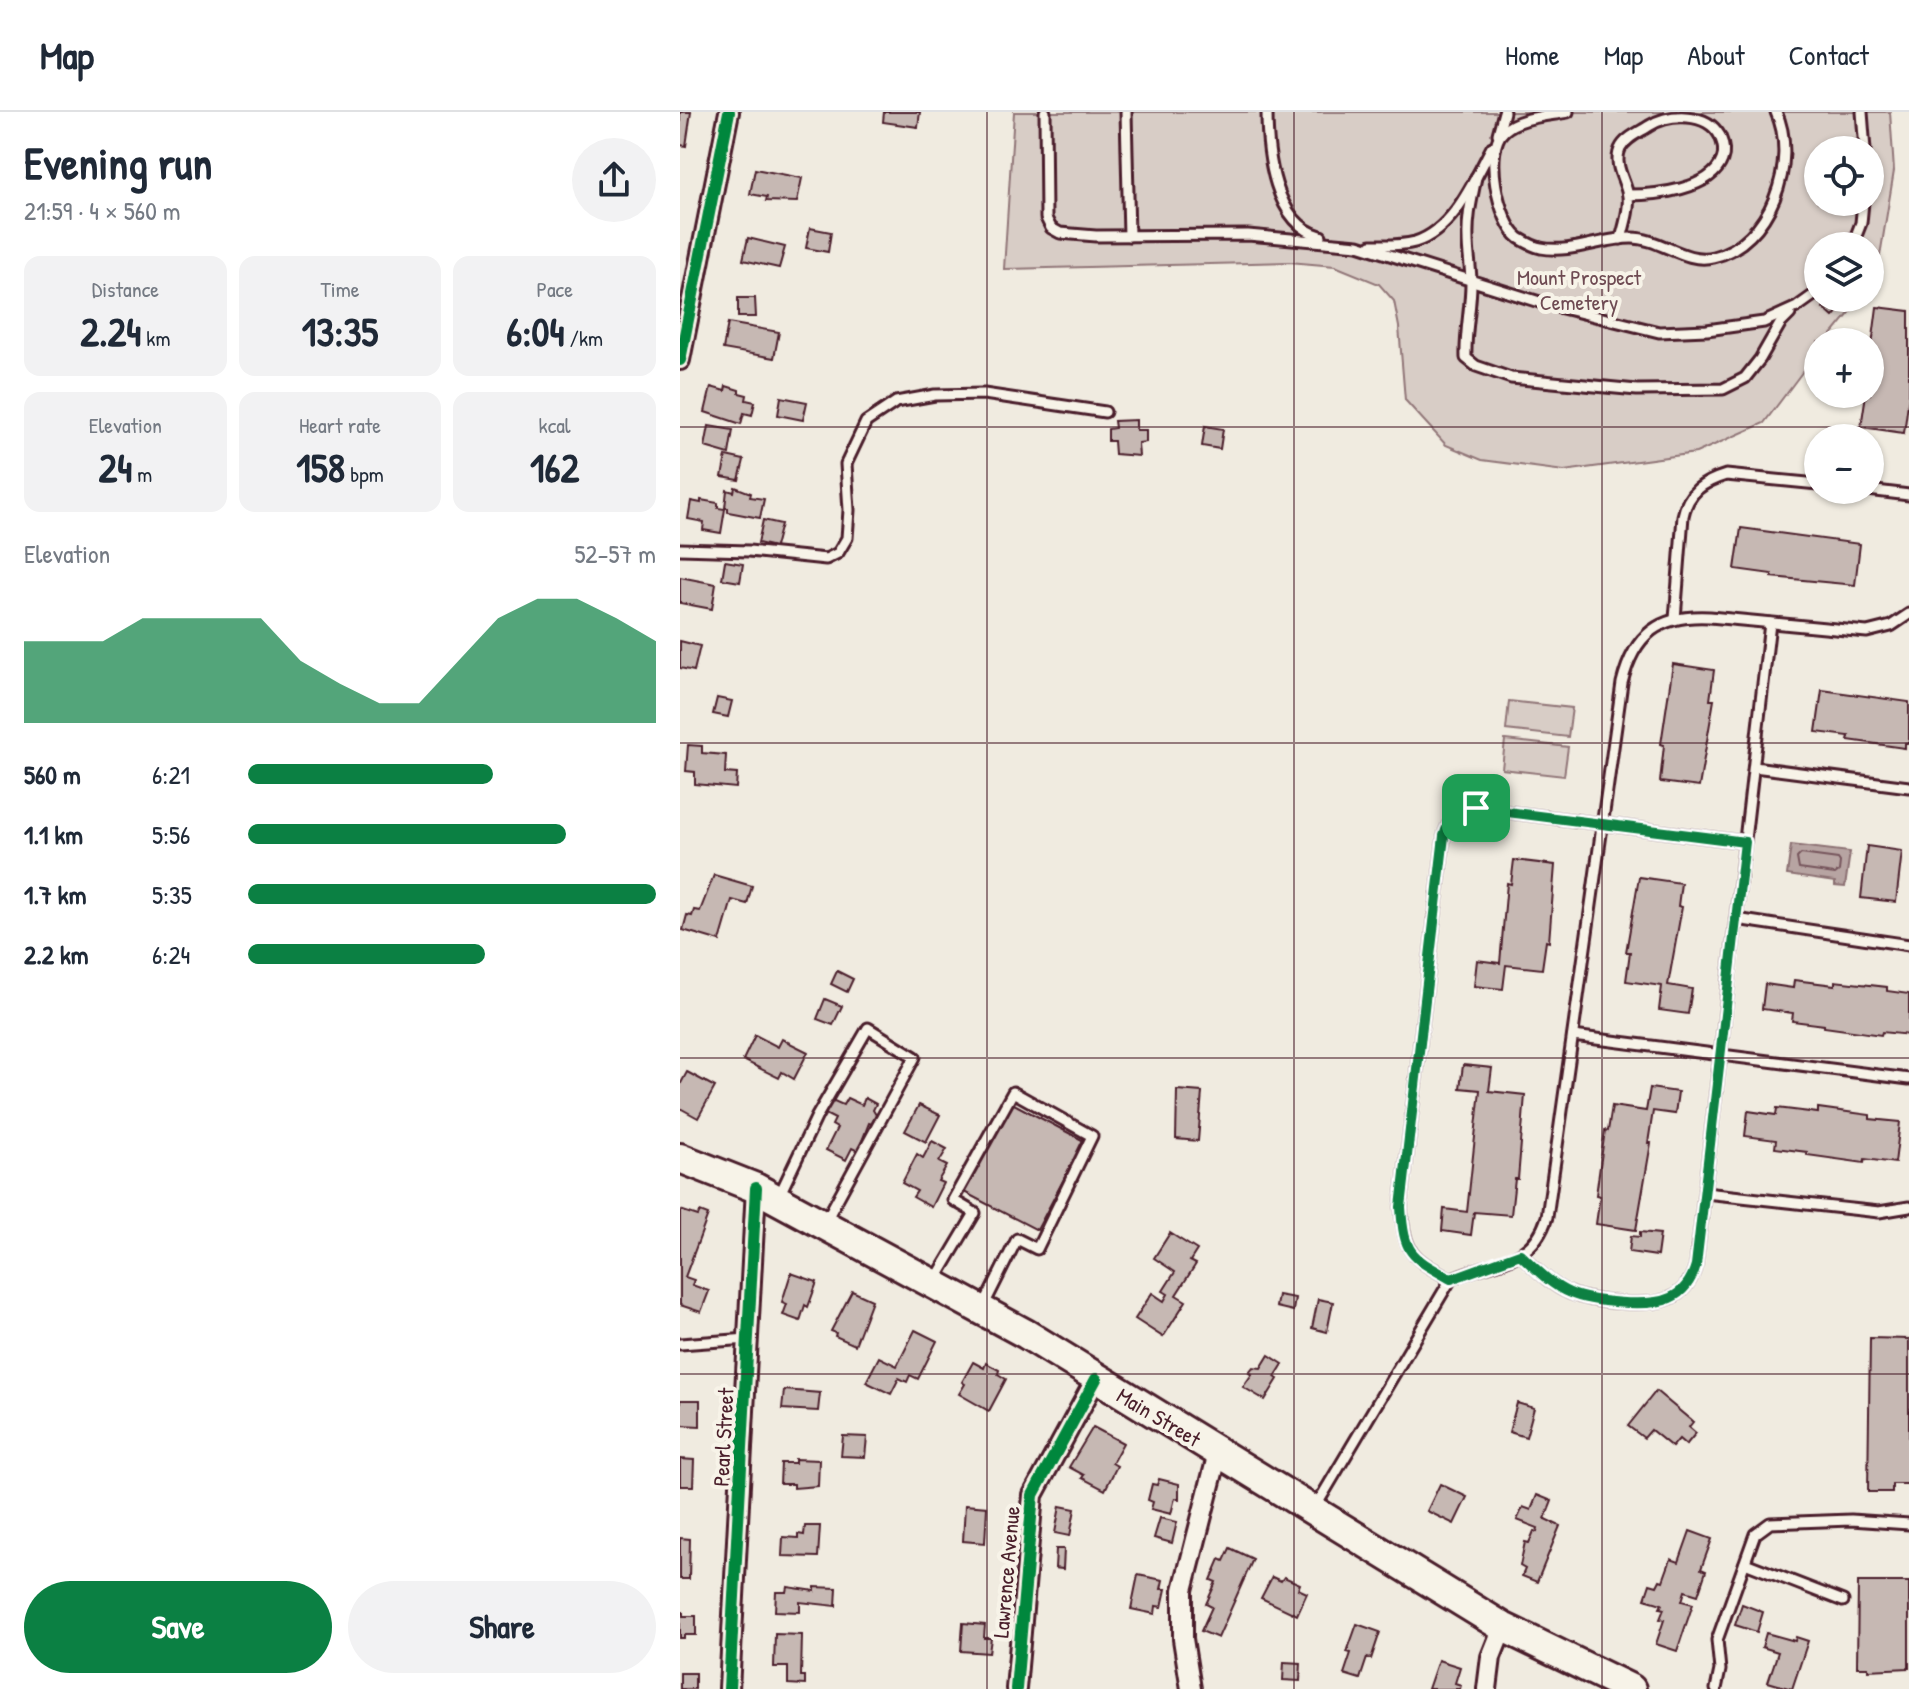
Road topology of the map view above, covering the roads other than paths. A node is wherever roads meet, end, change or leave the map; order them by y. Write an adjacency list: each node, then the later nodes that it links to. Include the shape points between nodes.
1 (729, 112): 19 (street)
2 (1045, 112): 13 (lane, via 1046,218 1051,228 1060,233)
3 (1126, 112): 13 (lane)
4 (1267, 112): 15 (lane, via 1279,192 1293,218 1313,234)
5 (1504, 112): 10 (lane)
6 (1568, 112): 10 (lane, via 1521,122)
7 (1776, 112): 14 (lane, via 1784,152 1777,192 1758,229 1738,246 1712,258 1691,257 1644,238)
8 (1862, 112): 9 (lane)
9 (1864, 136)
10 (1495, 141): 11 (lane); 14 (lane, via 1496,187 1517,237 1541,248)
11 (1476, 177): 15 (lane, via 1452,213 1418,241); 16 (lane, via 1467,237)
12 (1628, 195): 12 (lane, via 1618,165 1620,149 1629,138 1656,121 1687,116 1716,128 1723,158 1699,183); 14 (lane)
13 (1129, 236): 15 (lane, via 1248,235)
14 (1621, 239)
15 (1358, 245): 16 (lane)
16 (1471, 280): 18 (lane, via 1659,332 1764,322); 18 (lane, via 1466,358 1476,366 1511,378 1637,390 1723,389 1745,378)
17 (1804, 302): 18 (lane)
18 (1797, 307)
19 (680, 360)
20 (1105, 412): 24 (lane, via 984,394 896,402 866,422 846,464 847,538 838,553 813,559)
21 (1804, 483): 26 (lane, via 1726,475 1692,493 1683,516)
22 (1884, 492): 23 (lane)
23 (1909, 495)
24 (680, 549)
25 (1909, 614): 27 (lane, via 1867,632)
26 (1675, 619): 27 (lane); 30 (lane, via 1646,635 1627,665)
27 (1770, 623): 28 (lane)
28 (1754, 767): 29 (lane); 31 (lane)
29 (1909, 787)
30 (1603, 824): 31 (lane); 34 (lane); 43 (lane, via 1476,808 1462,811 1446,828 1401,1207 1410,1252)
31 (1745, 842): 32 (lane)
32 (1736, 919): 33 (lane); 35 (lane)
33 (1909, 945)
34 (1573, 1036): 35 (lane); 42 (lane, via 1547,1217 1535,1244)
35 (1721, 1055): 36 (lane); 38 (lane)
36 (1909, 1079)
37 (680, 1158): 39 (main road, Main Street)
38 (1705, 1193): 40 (lane, via 1879,1212); 42 (lane, via 1696,1265 1686,1286 1668,1299 1611,1301 1570,1293)
39 (766, 1194): 41 (main road, Main Street); 41 (lane, via 868,1028 915,1057); 46 (street, Pearl Street)
40 (1909, 1207)
41 (824, 1225): 44 (main road, Main Street)
42 (1520, 1254): 43 (lane)
43 (1451, 1279): 50 (lane)
44 (934, 1284): 45 (main road, Main Street); 45 (lane, via 975,1213 953,1200 1013,1092 1092,1136 1037,1249 1017,1239)
45 (981, 1310): 48 (main road, Main Street)
46 (748, 1339): 47 (lane); 55 (street, Pearl Street)
47 (680, 1344)
48 (1096, 1379): 49 (main road, Main Street); 56 (street, Lawrence Avenue, via 1033,1495)
49 (1218, 1453): 50 (main road, Main Street); 57 (street, via 1183,1590)
50 (1313, 1512): 54 (main road, Main Street)
51 (1909, 1524): 52 (lane, via 1770,1523 1755,1534)
52 (1745, 1563): 53 (lane); 60 (lane, via 1717,1640)
53 (1843, 1601)
54 (1503, 1627): 58 (street, via 1491,1657); 59 (main road, Main Street)
55 (729, 1689)
56 (1016, 1689)
57 (1191, 1689)
58 (1487, 1689)
59 (1631, 1689)
60 (1716, 1689)

